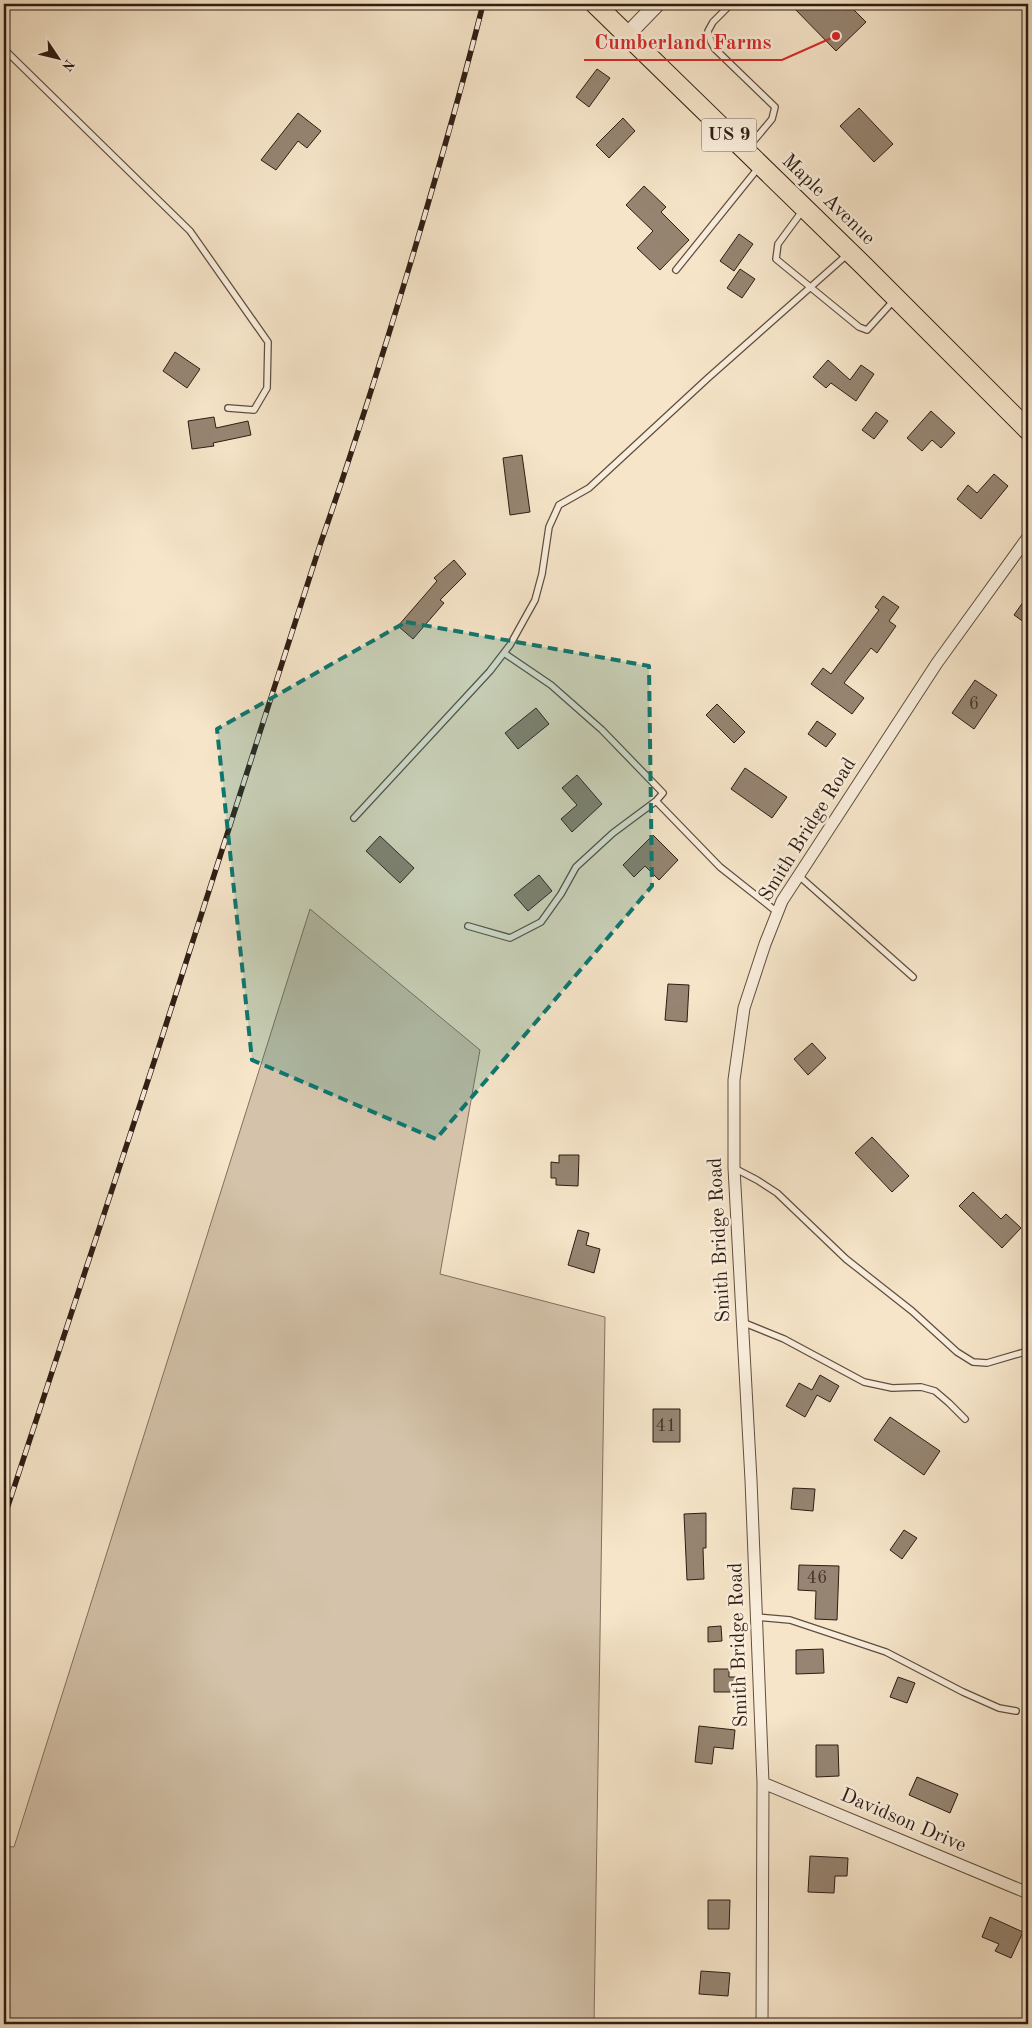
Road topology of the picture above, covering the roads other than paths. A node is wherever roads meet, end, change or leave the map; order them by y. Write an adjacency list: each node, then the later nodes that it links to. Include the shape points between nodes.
1 (595, 4): 4 (main road, Maple Avenue / US 9)
2 (657, 4): 4 (street)
3 (731, 4): 6 (lane, via 713,22 708,32 711,42 775,107 772,119)
4 (628, 35): 6 (main road, Maple Avenue / US 9)
5 (4, 49): 13 (lane, via 190,232 268,342 267,388 254,410)
6 (745, 151): 7 (main road, Maple Avenue / US 9)
7 (760, 166): 8 (main road, Maple Avenue / US 9); 10 (lane)
8 (804, 209): 9 (main road, Maple Avenue / US 9); 11 (lane, via 778,244 776,259)
9 (849, 253): 11 (lane); 12 (main road, Maple Avenue / US 9)
10 (676, 270)
11 (812, 288): 12 (lane, via 867,330); 16 (lane, via 589,488 559,505 549,527 535,600)
12 (896, 298): 14 (main road, Maple Avenue / US 9)
13 (228, 408)
14 (1028, 430)
15 (1028, 537): 19 (street, Smith Bridge Road, via 937,664)
16 (504, 653): 17 (lane, via 551,685 602,730 663,793); 18 (lane)
17 (656, 801): 20 (lane, via 720,867); 21 (lane, via 613,832 576,867 541,922 510,938)
18 (354, 818)
19 (798, 875): 20 (street, Smith Bridge Road); 22 (lane)
20 (777, 912): 23 (street, Smith Bridge Road, via 744,1008 734,1080)
21 (468, 926)
22 (913, 977)
23 (734, 1168): 24 (street, Smith Bridge Road); 25 (lane, via 777,1193 846,1259 973,1362 987,1363)
24 (742, 1322): 26 (lane, via 784,1339 864,1382 892,1388 922,1387 935,1392); 27 (street, Smith Bridge Road)
25 (1028, 1351)
26 (965, 1419)
27 (756, 1616): 28 (lane, via 790,1620 886,1652 963,1692 999,1708); 29 (street, Smith Bridge Road)
28 (1016, 1711)
29 (763, 1783): 30 (street, Davidson Drive); 31 (street, Smith Bridge Road)
30 (1028, 1893)
31 (762, 2024)

